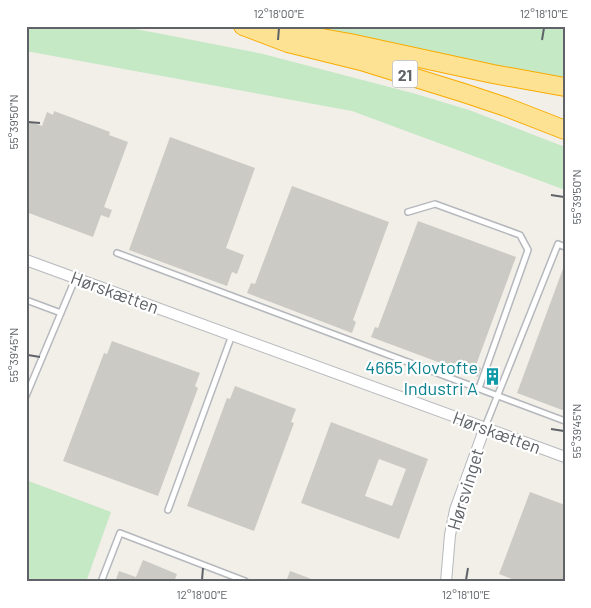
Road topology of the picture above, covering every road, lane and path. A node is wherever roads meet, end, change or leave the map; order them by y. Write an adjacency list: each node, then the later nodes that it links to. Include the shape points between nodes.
1 (243, 26): 4 (highway, 21, via 288,43 437,84)
2 (253, 26): 3 (highway)
3 (565, 87)
4 (565, 130)
5 (408, 212): 13 (lane, via 435,204 520,235 528,250)
6 (565, 247): 14 (lane, via 558,244)
7 (117, 253): 13 (lane)
8 (26, 260): 9 (street, Hørskætten)
9 (76, 277): 11 (lane); 12 (street, Hørskætten)
10 (26, 300): 11 (lane)
11 (61, 313): 15 (lane)
12 (233, 335): 17 (street, Hørskætten); 19 (lane)
13 (479, 388): 14 (lane)
14 (498, 395): 16 (lane); 17 (lane)
15 (26, 396)
16 (565, 421)
17 (485, 427): 18 (street, Hørskætten); 22 (street, Hørsvinget, via 455,510)
18 (565, 457)
19 (168, 510)
20 (101, 582): 21 (lane, via 120,533)
21 (244, 582)
22 (446, 582)

